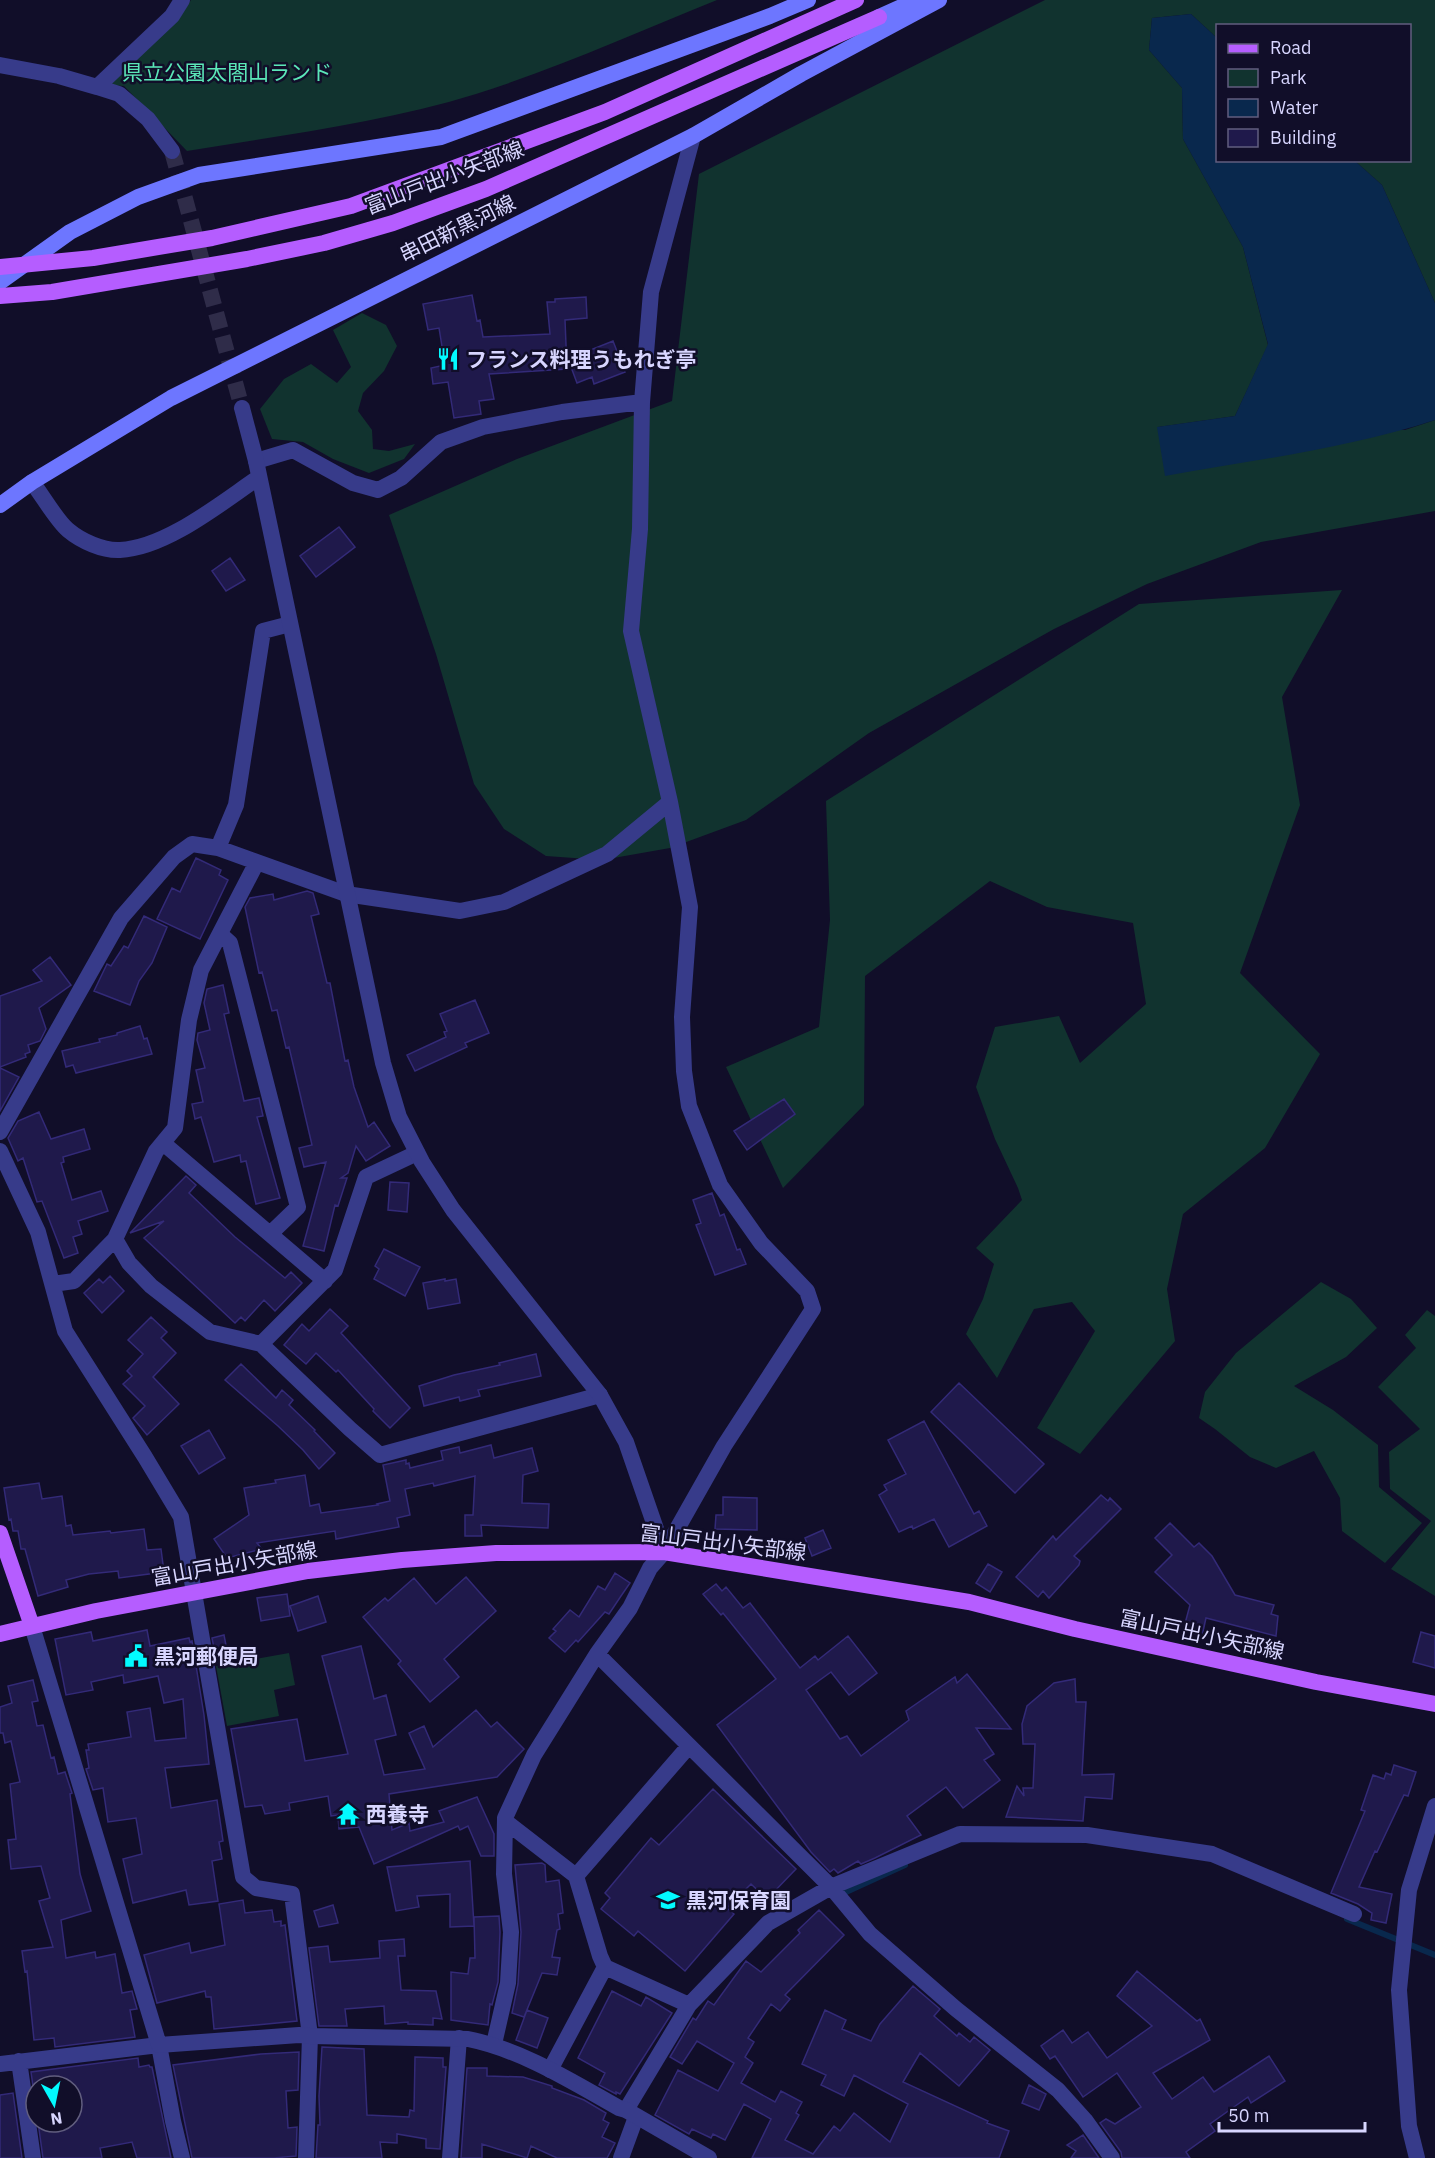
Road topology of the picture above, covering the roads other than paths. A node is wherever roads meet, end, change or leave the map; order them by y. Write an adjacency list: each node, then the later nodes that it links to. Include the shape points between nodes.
1 (182, 0): 7 (street, via 172,16)
2 (807, 0): 11 (main road, via 441,137 199,175 138,197 70,232)
3 (856, 0): 10 (main road, 富山戸出小矢部線, via 605,112 351,206 212,238 93,258)
4 (917, 0): 12 (main road, 富山戸出小矢部線, via 486,189 393,223 247,259 52,292)
5 (939, 0): 8 (main road, 串田新黒河線)
6 (0, 65): 7 (street)
7 (97, 87): 9 (street, via 119,94 147,119)
8 (693, 136): 13 (street, via 651,292); 17 (main road, 串田新黒河線, via 171,398)
9 (172, 151)
10 (0, 267)
11 (0, 282)
12 (0, 296)
13 (642, 402): 15 (street, via 483,427 441,442 401,478 378,490 353,483 293,450); 20 (street, via 640,529 631,631)
14 (242, 408): 15 (street)
15 (256, 461): 16 (street)
16 (258, 478): 17 (street, via 180,530 119,550 98,547 68,530); 19 (street)
17 (32, 482): 18 (main road, 串田新黒河線)
18 (0, 505)
19 (290, 624): 21 (street, via 263,631 236,805); 23 (street)
20 (670, 802): 23 (street, via 607,854 504,902 460,911); 36 (street, via 690,907 682,1017 689,1106 720,1185 760,1243 807,1291 813,1309 724,1446)
21 (218, 848): 22 (street); 25 (street, via 192,844 174,857 121,918)
22 (256, 862): 23 (street); 24 (street)
23 (346, 894): 28 (street, via 382,1063 399,1117)
24 (220, 934): 26 (street, via 201,969 189,1020 175,1128); 29 (street, via 230,943 298,1207)
25 (0, 1132)
26 (163, 1143): 29 (street); 30 (street)
27 (0, 1151): 32 (street, via 38,1232)
28 (417, 1154): 31 (street, via 366,1177 335,1270); 34 (street, via 453,1210)
29 (270, 1234): 31 (street)
30 (115, 1239): 32 (street, via 74,1281); 33 (street, via 129,1263 151,1286 210,1332)
31 (324, 1281): 33 (street)
32 (53, 1284): 37 (street, via 66,1331 181,1517)
33 (261, 1344): 34 (street, via 380,1455)
34 (600, 1395): 36 (street, via 626,1442)
35 (0, 1533): 38 (main road)
36 (664, 1552): 37 (main road, 富山戸出小矢部線, via 496,1553 402,1560 308,1571); 40 (street); 41 (main road, 富山戸出小矢部線, via 969,1602 1316,1682)
37 (195, 1592): 38 (main road, 富山戸出小矢部線); 50 (street, via 243,1877 256,1888 291,1894)
38 (32, 1626): 39 (main road, 富山戸出小矢部線); 53 (street)
39 (0, 1634)
40 (597, 1654): 42 (street); 44 (street, via 534,1755)
41 (1435, 1704)
42 (689, 1746): 45 (street); 46 (street)
43 (1435, 1806): 65 (street, via 1409,1890 1399,1990 1409,2126)
44 (505, 1821): 45 (street); 52 (street, via 504,1874 511,1932 508,1983)
45 (576, 1876): 48 (street)
46 (831, 1887): 47 (street, via 960,1834 1087,1835 1212,1854); 49 (street, via 768,1923); 64 (street, via 870,1934 1058,2091)
47 (1354, 1914)
48 (605, 1968): 49 (street); 56 (street)
49 (689, 2005): 57 (street)
50 (310, 2036): 51 (street); 53 (street); 60 (street)
51 (459, 2038): 52 (street); 61 (street)
52 (494, 2044): 56 (street)
53 (159, 2045): 54 (street); 59 (street)
54 (19, 2061): 55 (street); 58 (street)
55 (0, 2064)
56 (550, 2070): 57 (street)
57 (631, 2113): 62 (street); 63 (street)
58 (33, 2158)
59 (182, 2158)
60 (306, 2158)
61 (450, 2158)
62 (621, 2158)
63 (709, 2158)
64 (1112, 2158)
65 (1417, 2158)

